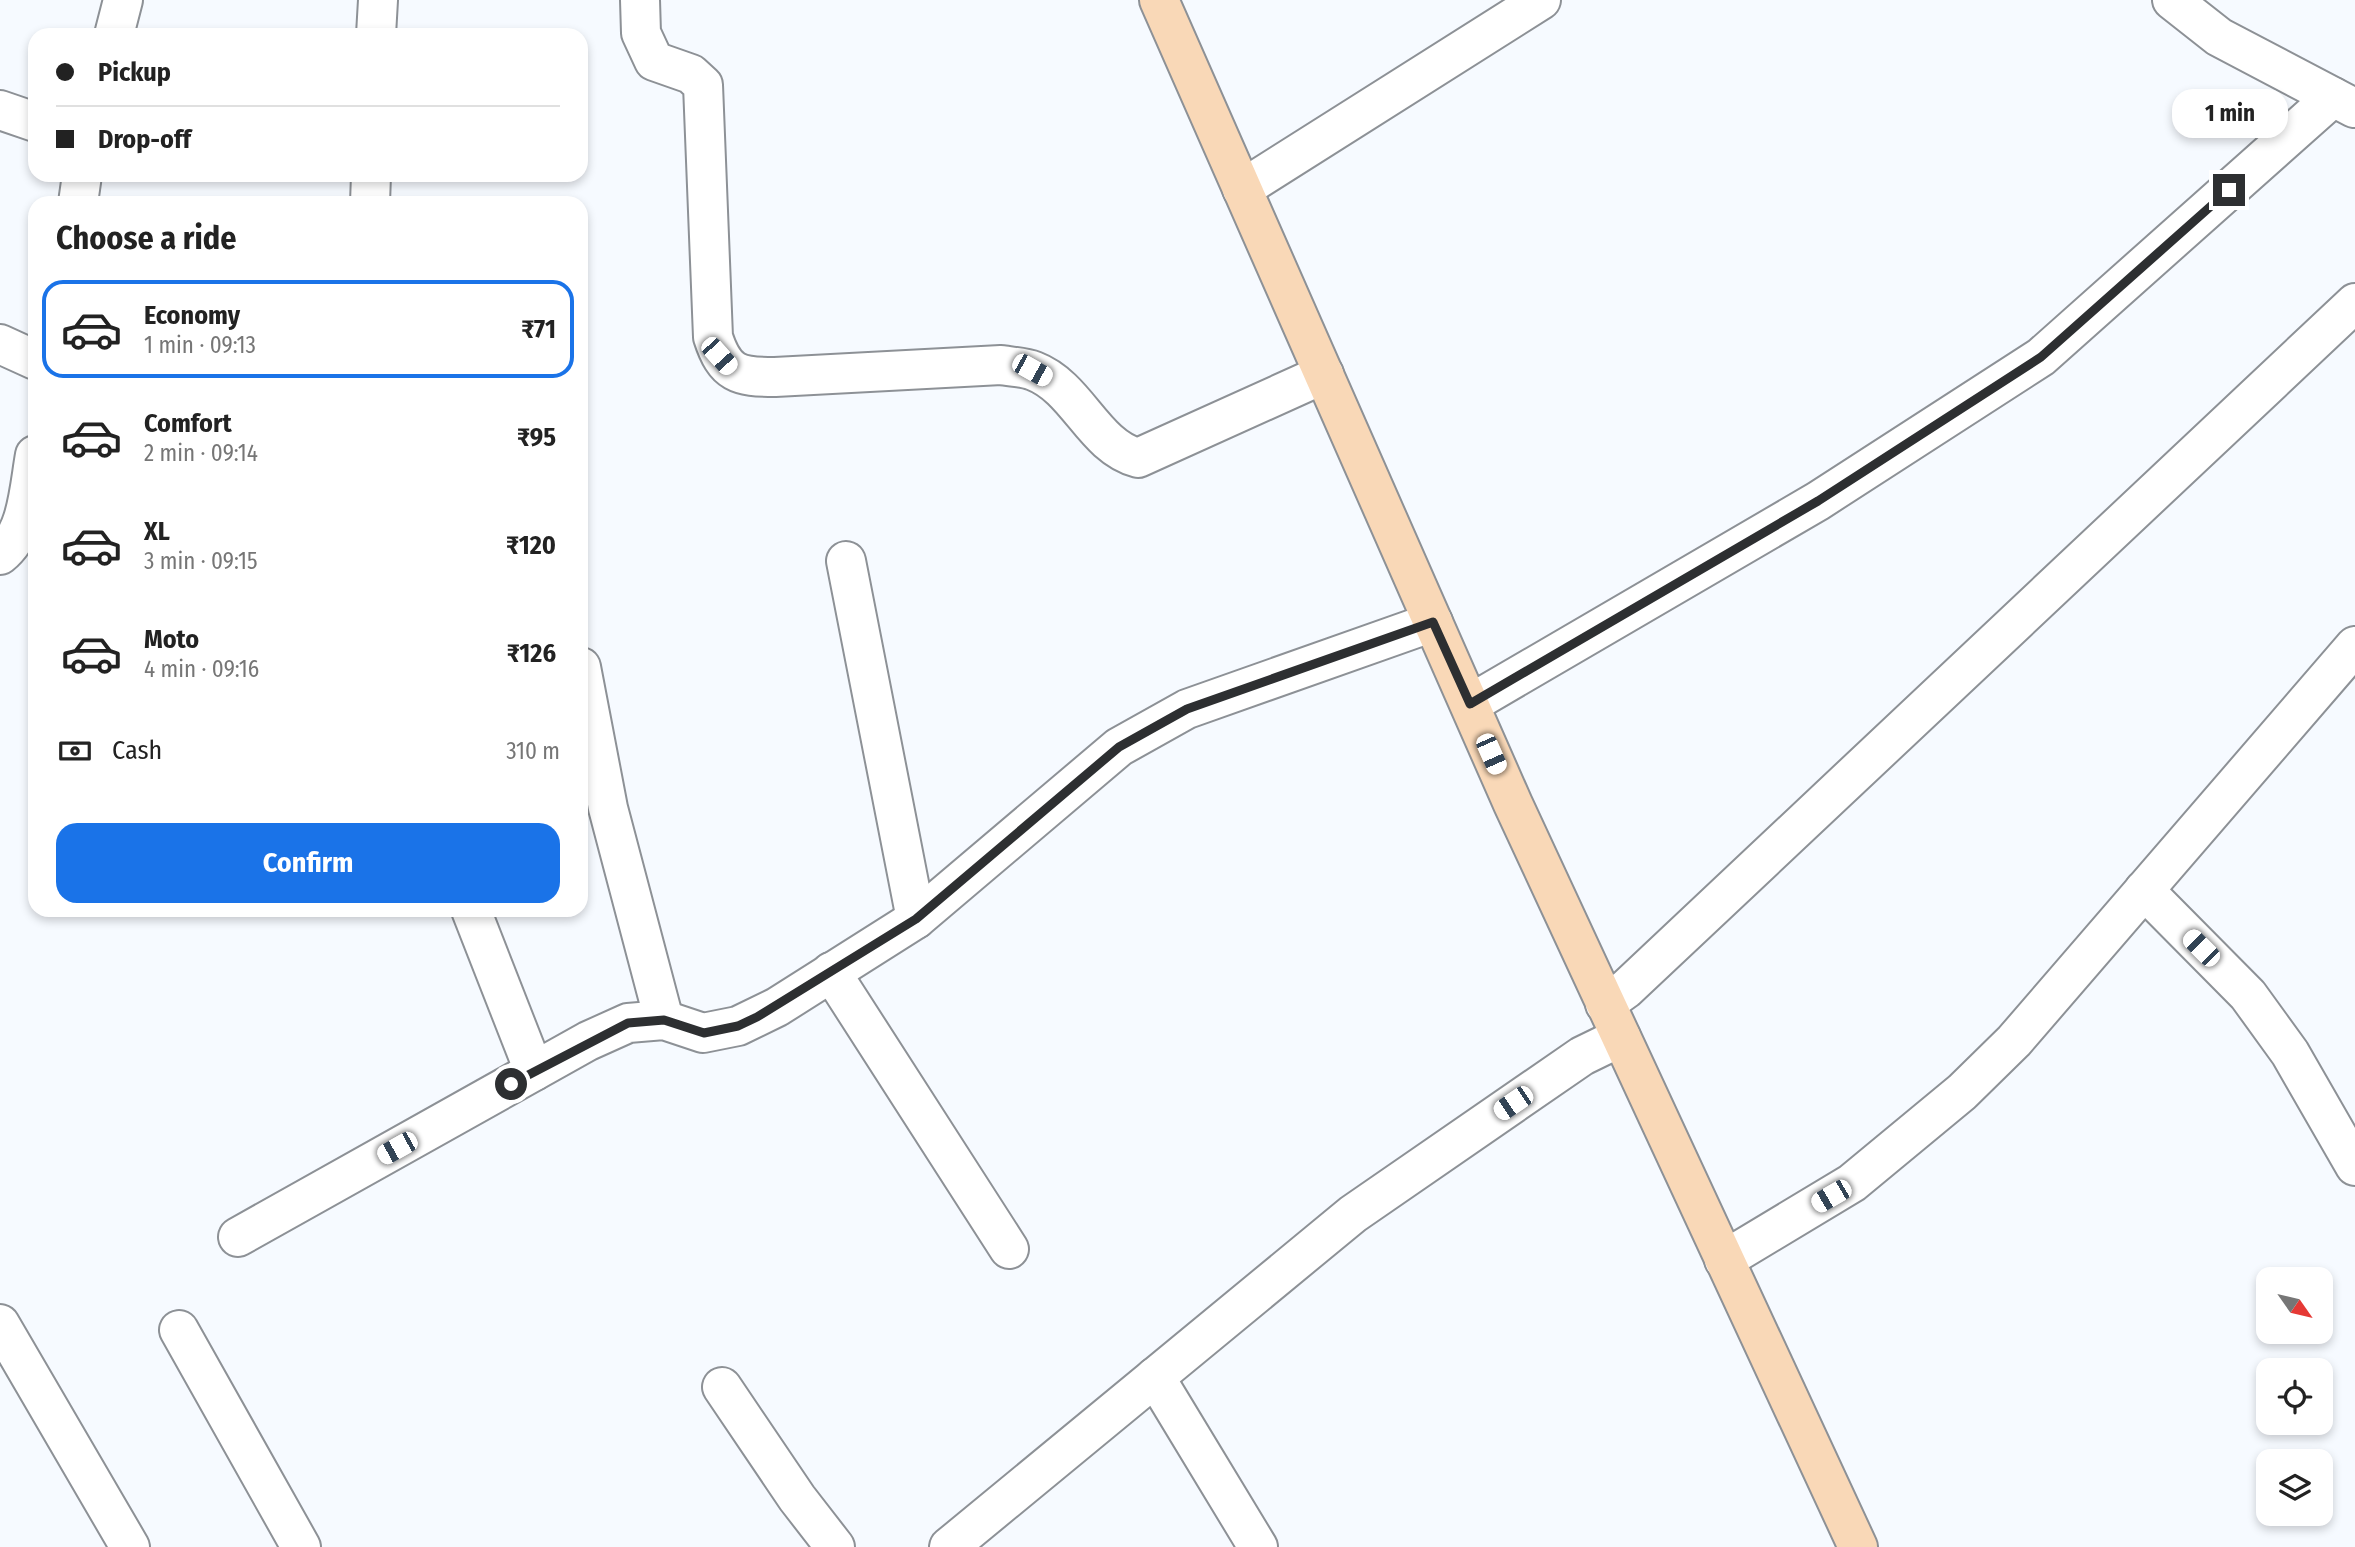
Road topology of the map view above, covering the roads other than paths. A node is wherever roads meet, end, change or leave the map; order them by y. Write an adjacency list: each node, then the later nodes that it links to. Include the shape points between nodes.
1 (123, 0): 7 (street)
2 (378, 0): 8 (street)
3 (640, 0): 16 (street, via 641,33 654,61 691,74 703,85 713,337 719,356 734,373 775,377 1001,365 1032,370 1071,397 1123,454 1138,458)
4 (1159, 0): 12 (street)
5 (1541, 0): 12 (street)
6 (2172, 0): 9 (street, via 2219,37)
7 (116, 28)
8 (376, 28)
9 (2344, 103): 23 (street, via 2041,357 1818,501)
10 (0, 110): 11 (street)
11 (28, 120)
12 (1242, 189): 16 (street)
13 (2355, 303): 29 (street, via 1626,989)
14 (0, 344): 15 (street)
15 (28, 356)
16 (1324, 374): 20 (street)
17 (28, 495): 18 (street, via 18,532)
18 (0, 555)
19 (846, 561): 26 (street)
20 (1433, 622): 23 (street); 26 (street, via 1187,709 1119,747)
21 (2355, 646): 24 (street)
22 (588, 704): 28 (street, via 608,808)
23 (1470, 704): 29 (street)
24 (2144, 890): 31 (street, via 2248,995 2290,1052); 34 (street, via 2014,1041 1962,1092 1852,1183)
25 (474, 917): 30 (street)
26 (916, 919): 27 (street)
27 (831, 972): 28 (street, via 738,1026 704,1033); 33 (street)
28 (664, 1020): 30 (street, via 628,1023)
29 (1613, 1021): 34 (street); 37 (street, via 1583,1056 1353,1214)
30 (534, 1071): 32 (street)
31 (2355, 1166)
32 (238, 1237)
33 (1009, 1249)
34 (1724, 1259): 44 (street)
35 (0, 1324): 39 (street)
36 (179, 1330): 40 (street)
37 (1155, 1377): 42 (street); 43 (street)
38 (722, 1387): 41 (street)
39 (130, 1547)
40 (302, 1547)
41 (835, 1547)
42 (949, 1547)
43 (1258, 1547)
44 (1858, 1547)

